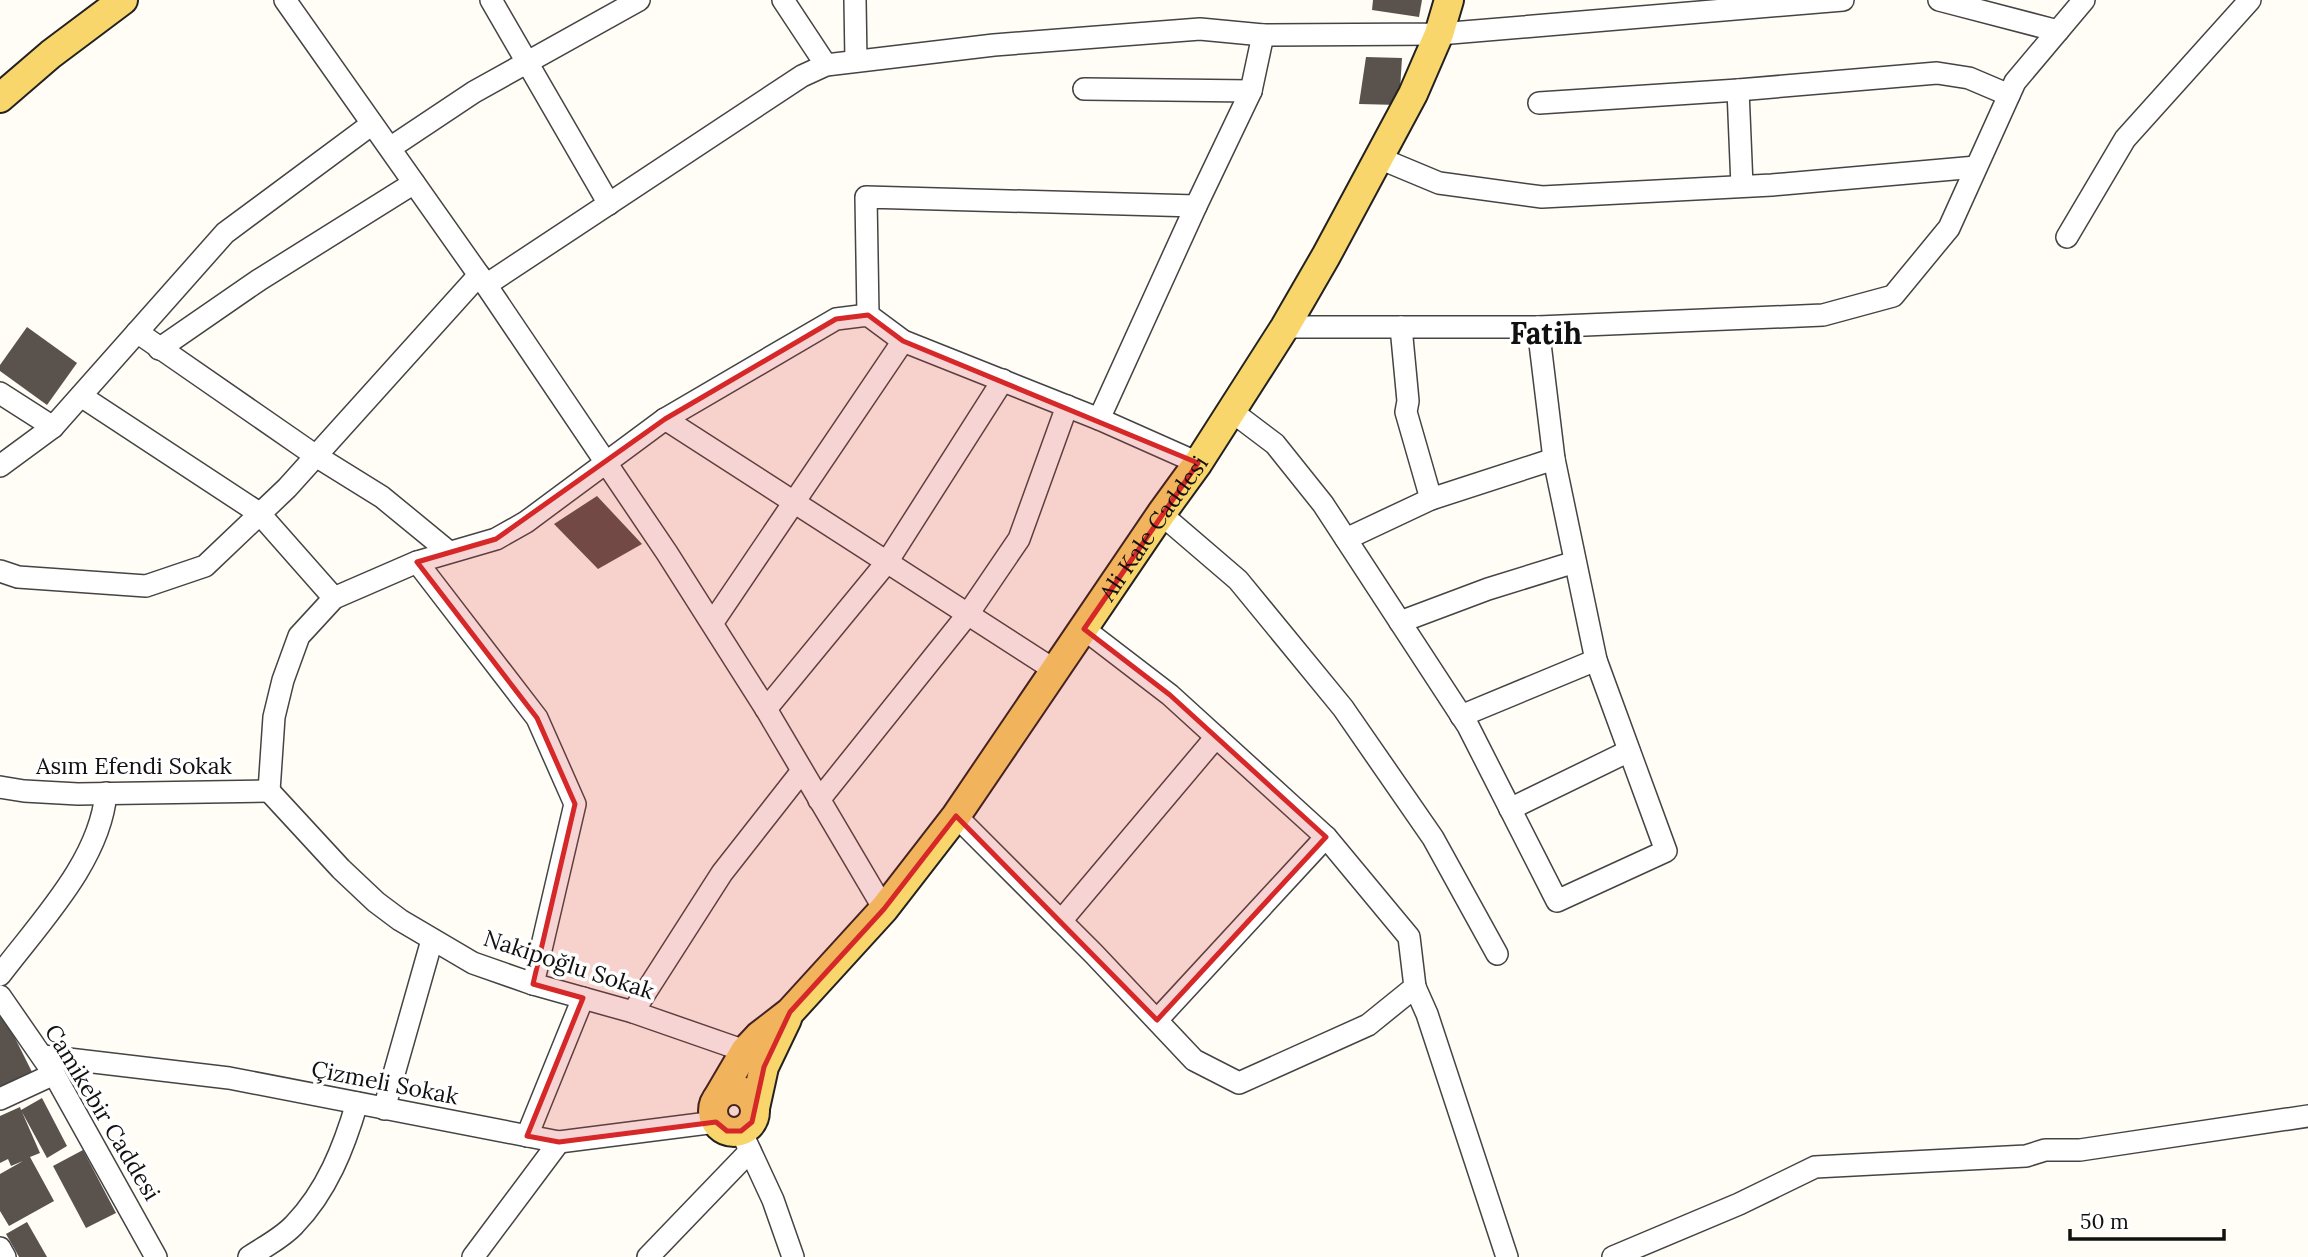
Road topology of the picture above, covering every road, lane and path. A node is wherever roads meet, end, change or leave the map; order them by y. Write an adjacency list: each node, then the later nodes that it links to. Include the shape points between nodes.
1 (123, 0): 23 (main road)
2 (285, 0): 25 (street)
3 (491, 0): 17 (street)
4 (639, 0): 17 (street)
5 (783, 0): 18 (street)
6 (855, 0): 16 (street)
7 (1449, 0): 14 (main road, Ali Kale Caddesi)
8 (1830, 0): 9 (street); 14 (street)
9 (1843, 0)
10 (1939, 0): 13 (street)
11 (2084, 0): 13 (street)
12 (2250, 0): 33 (street, via 2125,139)
13 (2059, 31): 22 (street)
14 (1439, 34): 15 (street); 27 (main road, Ali Kale Caddesi)
15 (1263, 35): 16 (street, via 1200,29); 21 (street)
16 (856, 61): 18 (street)
17 (528, 62): 26 (street); 31 (street)
18 (826, 65): 31 (street, via 802,76)
19 (1084, 89): 21 (street)
20 (1738, 90): 22 (street, via 1937,72 1969,78); 24 (street); 30 (street)
21 (1251, 91): 32 (street)
22 (2009, 95): 28 (street)
23 (0, 99)
24 (1539, 103)
25 (372, 124): 26 (street); 39 (street, via 225,233)
26 (390, 148): 29 (street)
27 (1379, 158): 30 (street, via 1439,183 1542,197); 36 (main road, Ali Kale Caddesi)
28 (1976, 167): 30 (street); 38 (street, via 1949,228 1893,296 1822,315)
29 (414, 183): 34 (street); 41 (street)
30 (1742, 186)
31 (609, 204): 34 (street)
32 (1196, 206): 35 (street, via 866,197); 48 (street)
33 (2067, 237)
34 (482, 280): 50 (street); 52 (street)
35 (868, 314): 40 (street); 47 (street, via 836,319)
36 (1285, 327): 37 (street); 46 (main road, Ali Kale Caddesi)
37 (1401, 327): 38 (street); 55 (street, via 1406,412)
38 (1538, 327): 51 (street)
39 (137, 332): 41 (street); 44 (street)
40 (903, 341): 42 (street); 56 (street)
41 (159, 349): 50 (street)
42 (1003, 380): 45 (street); 62 (street)
43 (0, 393): 49 (street)
44 (80, 396): 49 (street); 57 (street)
45 (1067, 406): 48 (street); 66 (street, via 1019,539)
46 (1230, 410): 53 (main road, Ali Kale Caddesi); 59 (street, via 1275,444)
47 (665, 419): 52 (street); 56 (street)
48 (1099, 419): 53 (street)
49 (53, 427): 54 (street)
50 (316, 456): 57 (street); 60 (street, via 382,497)
51 (1554, 459): 55 (street); 63 (street)
52 (605, 462): 60 (street, via 526,522 496,539); 67 (street)
53 (1198, 463): 58 (main road, Ali Kale Caddesi)
54 (0, 466)
55 (1431, 499): 59 (street)
56 (795, 503): 62 (street); 67 (street)
57 (260, 513): 64 (street, via 205,566 146,586 18,577); 65 (street)
58 (1161, 514): 69 (main road, Ali Kale Caddesi); 87 (street, via 1238,580 1343,708 1433,838)
59 (1346, 539): 68 (street)
60 (449, 552): 61 (street)
61 (417, 562): 65 (street); 89 (street, via 537,718 575,804)
62 (887, 562): 66 (street); 72 (street)
63 (1576, 562): 68 (street); 70 (street)
64 (0, 571)
65 (334, 598): 78 (street, via 299,636 283,680 274,718)
66 (968, 614): 71 (street); 80 (street)
67 (713, 622): 72 (street)
68 (1400, 622): 73 (street)
69 (1084, 629): 71 (main road, Ali Kale Caddesi); 74 (street)
70 (1596, 660): 73 (street); 75 (street)
71 (1056, 671): 82 (main road, Ali Kale Caddesi)
72 (766, 709): 76 (street)
73 (1461, 716): 81 (street)
74 (1216, 737): 83 (street); 85 (street)
75 (1629, 751): 81 (street); 81 (street, via 1666,851 1557,901)
76 (802, 771): 80 (street); 93 (street, via 722,873)
77 (0, 787): 79 (street, Asım Efendi Sokak)
78 (269, 791): 79 (street, Asım Efendi Sokak); 86 (street, Nakipoğlu Sokak, via 376,902)
79 (106, 793): 88 (street, via 93,843 59,898)
80 (819, 800): 84 (street)
81 (1510, 809)
82 (956, 816): 84 (main road, Ali Kale Caddesi); 85 (street)
83 (1326, 837): 90 (street, via 1409,937); 95 (street)
84 (884, 909): 94 (main road, Ali Kale Caddesi)
85 (1061, 921): 95 (street)
86 (432, 940): 89 (street, Nakipoğlu Sokak, via 473,963); 100 (street)
87 (1497, 954)
88 (0, 975)
89 (533, 984): 92 (street, Nakipoğlu Sokak)
90 (1415, 987): 95 (street, via 1368,1025 1239,1083 1194,1060); 112 (street)
91 (0, 996): 97 (street, Camikebir Caddesi)
92 (583, 998): 93 (street, Nakipoğlu Sokak); 103 (street)
93 (633, 1012): 96 (street, Nakipoğlu Sokak)
94 (790, 1012): 96 (main road, Ali Kale Caddesi); 102 (main road, Ali Kale Caddesi)
95 (1157, 1020)
96 (744, 1051): 102 (main road, Ali Kale Caddesi)
97 (48, 1065): 98 (street); 99 (street, Çizmeli Sokak, via 229,1078); 107 (street, Camikebir Caddesi)
98 (0, 1099)
99 (357, 1103): 100 (street, Çizmeli Sokak); 108 (street, via 345,1143 309,1208 293,1227)
100 (384, 1109): 103 (street, Çizmeli Sokak)
101 (2308, 1116): 113 (street, via 2025,1156 1815,1167)
102 (736, 1122): 104 (street, Çizmeli Sokak); 110 (street); 111 (street, via 773,1200)
103 (527, 1136): 104 (street, Çizmeli Sokak)
104 (559, 1142): 109 (street)
105 (0, 1248): 106 (street)
106 (5, 1257)
107 (156, 1257)
108 (249, 1257)
109 (472, 1257)
110 (648, 1257)
111 (793, 1257)
112 (1507, 1257)
113 (1613, 1257)

